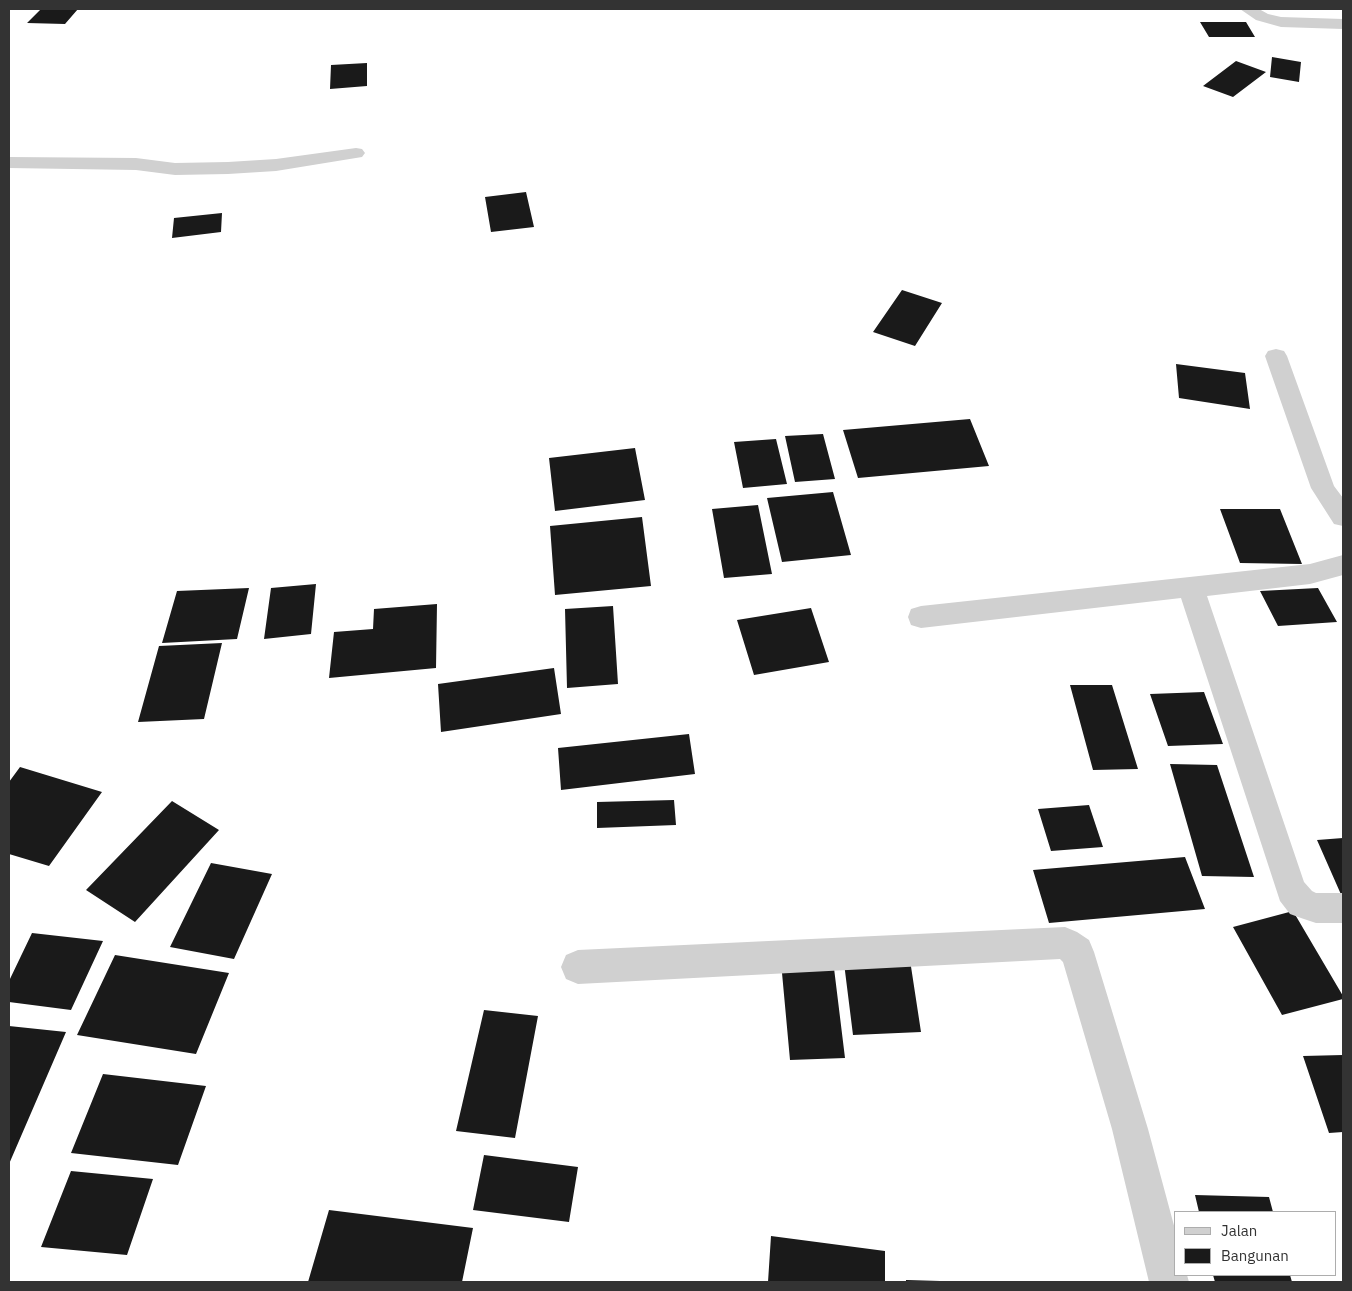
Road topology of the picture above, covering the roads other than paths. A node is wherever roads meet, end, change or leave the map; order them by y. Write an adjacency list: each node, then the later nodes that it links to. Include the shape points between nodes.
1 (1248, 9): 2 (street, via 1281,22)
2 (1343, 24)
3 (356, 153): 4 (street, via 228,168)
4 (9, 163)
5 (1276, 356): 6 (street, via 1323,488)
6 (1343, 516)
7 (1343, 564): 8 (street, via 1310,574)
8 (1191, 587): 9 (street); 10 (street, via 1291,890 1301,903 1316,908)
9 (921, 617)
10 (1343, 908)
11 (578, 967): 12 (street, via 1065,943 1077,952 1130,1129)
12 (1169, 1282)

